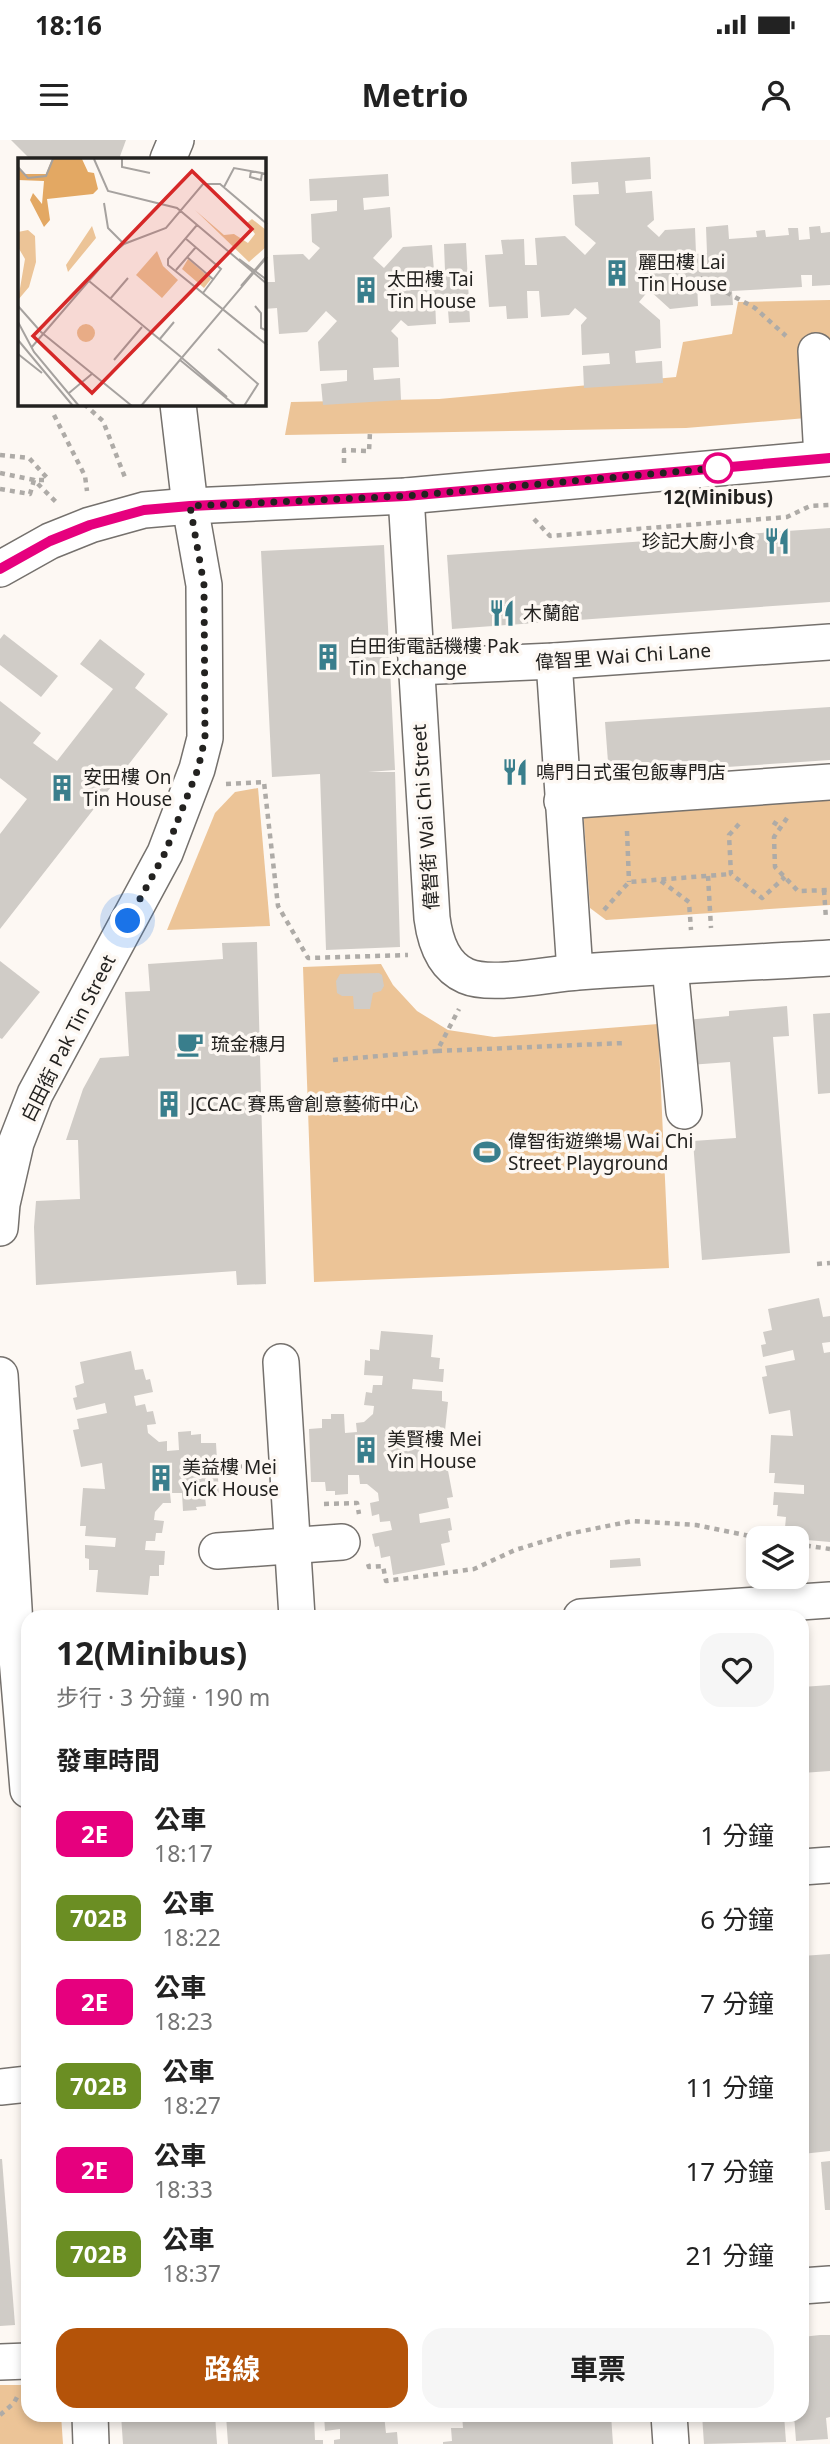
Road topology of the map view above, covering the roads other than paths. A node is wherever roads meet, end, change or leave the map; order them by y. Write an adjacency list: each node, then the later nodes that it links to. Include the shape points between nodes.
1 (176, 140): 2 (street)
2 (168, 158)
3 (804, 346): 5 (street)
4 (178, 406): 7 (street, 白田街 Pak Tin Street)
5 (826, 458): 6 (street)
6 (406, 496): 7 (street); 11 (street, 偉智街 Wai Chi Street)
7 (190, 506): 8 (street, via 144,510 90,525); 18 (street, 白田街 Pak Tin Street, via 204,585 205,738 198,769 165,853)
8 (0, 569)
9 (830, 642): 10 (street, 偉智里 Wai Chi Lane)
10 (554, 661): 11 (street, 偉智里 Wai Chi Lane); 13 (street)
11 (415, 667): 16 (street, 偉智街 Wai Chi Street, via 435,941 463,975 481,981)
12 (830, 782): 13 (street)
13 (562, 801): 16 (street)
14 (830, 958): 15 (street, 偉智街 Wai Chi Street)
15 (670, 967): 16 (street, 偉智街 Wai Chi Street); 17 (street)
16 (575, 972)
17 (684, 1111)
18 (8, 1143): 19 (street, 白田街 Pak Tin Street)
19 (0, 1228)
20 (281, 1362): 23 (street)
21 (0, 1376): 28 (street)
22 (356, 1537): 23 (street)
23 (292, 1545): 24 (street); 26 (street)
24 (217, 1551)
25 (830, 1600): 27 (street)
26 (297, 1610)
27 (742, 1610)
28 (21, 1644)
29 (830, 1865): 30 (street)
30 (809, 1866)
31 (21, 2085): 32 (street)
32 (0, 2087)
33 (830, 2284): 34 (street)
34 (809, 2286)
35 (21, 2361): 36 (street)
36 (0, 2362)
37 (90, 2422): 39 (street)
38 (669, 2422): 40 (street)
39 (91, 2444)
40 (670, 2444)

